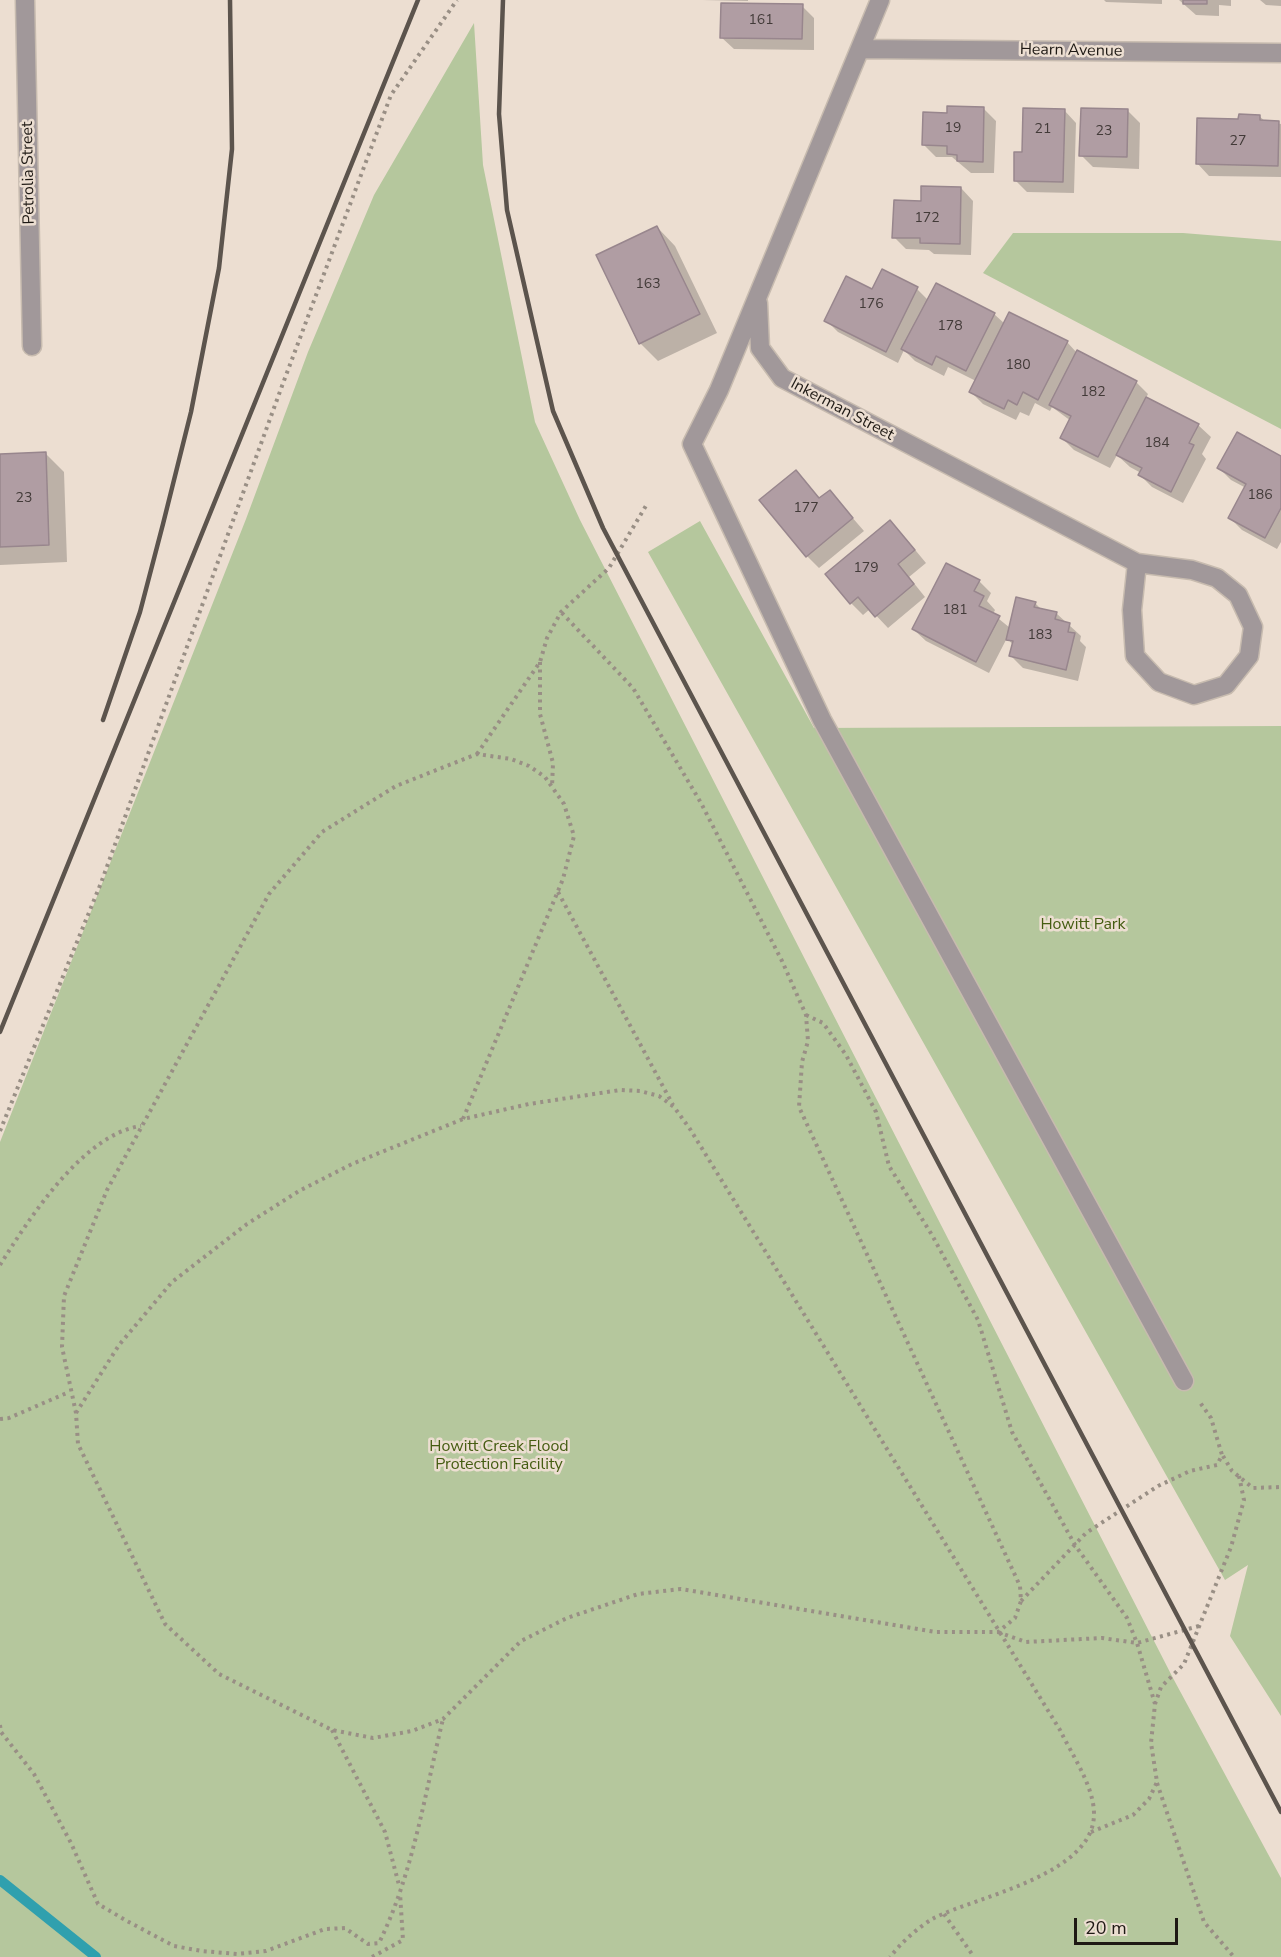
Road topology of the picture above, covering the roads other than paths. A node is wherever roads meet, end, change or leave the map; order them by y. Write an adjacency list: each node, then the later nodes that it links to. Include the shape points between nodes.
1 (25, 0): 6 (street, Petrolia Street)
2 (880, 0): 3 (street, Inkerman Street)
3 (861, 49): 4 (street, Hearn Avenue); 5 (street, Inkerman Street)
4 (1281, 53)
5 (758, 300): 7 (street, Inkerman Street, via 760,348 782,378); 8 (street, via 692,444 822,720)
6 (32, 346)
7 (1137, 563): 7 (street, Inkerman Street, via 1132,610 1135,656 1159,682 1194,695 1226,685 1249,656 1253,627 1238,596 1209,575)
8 (1184, 1381)

